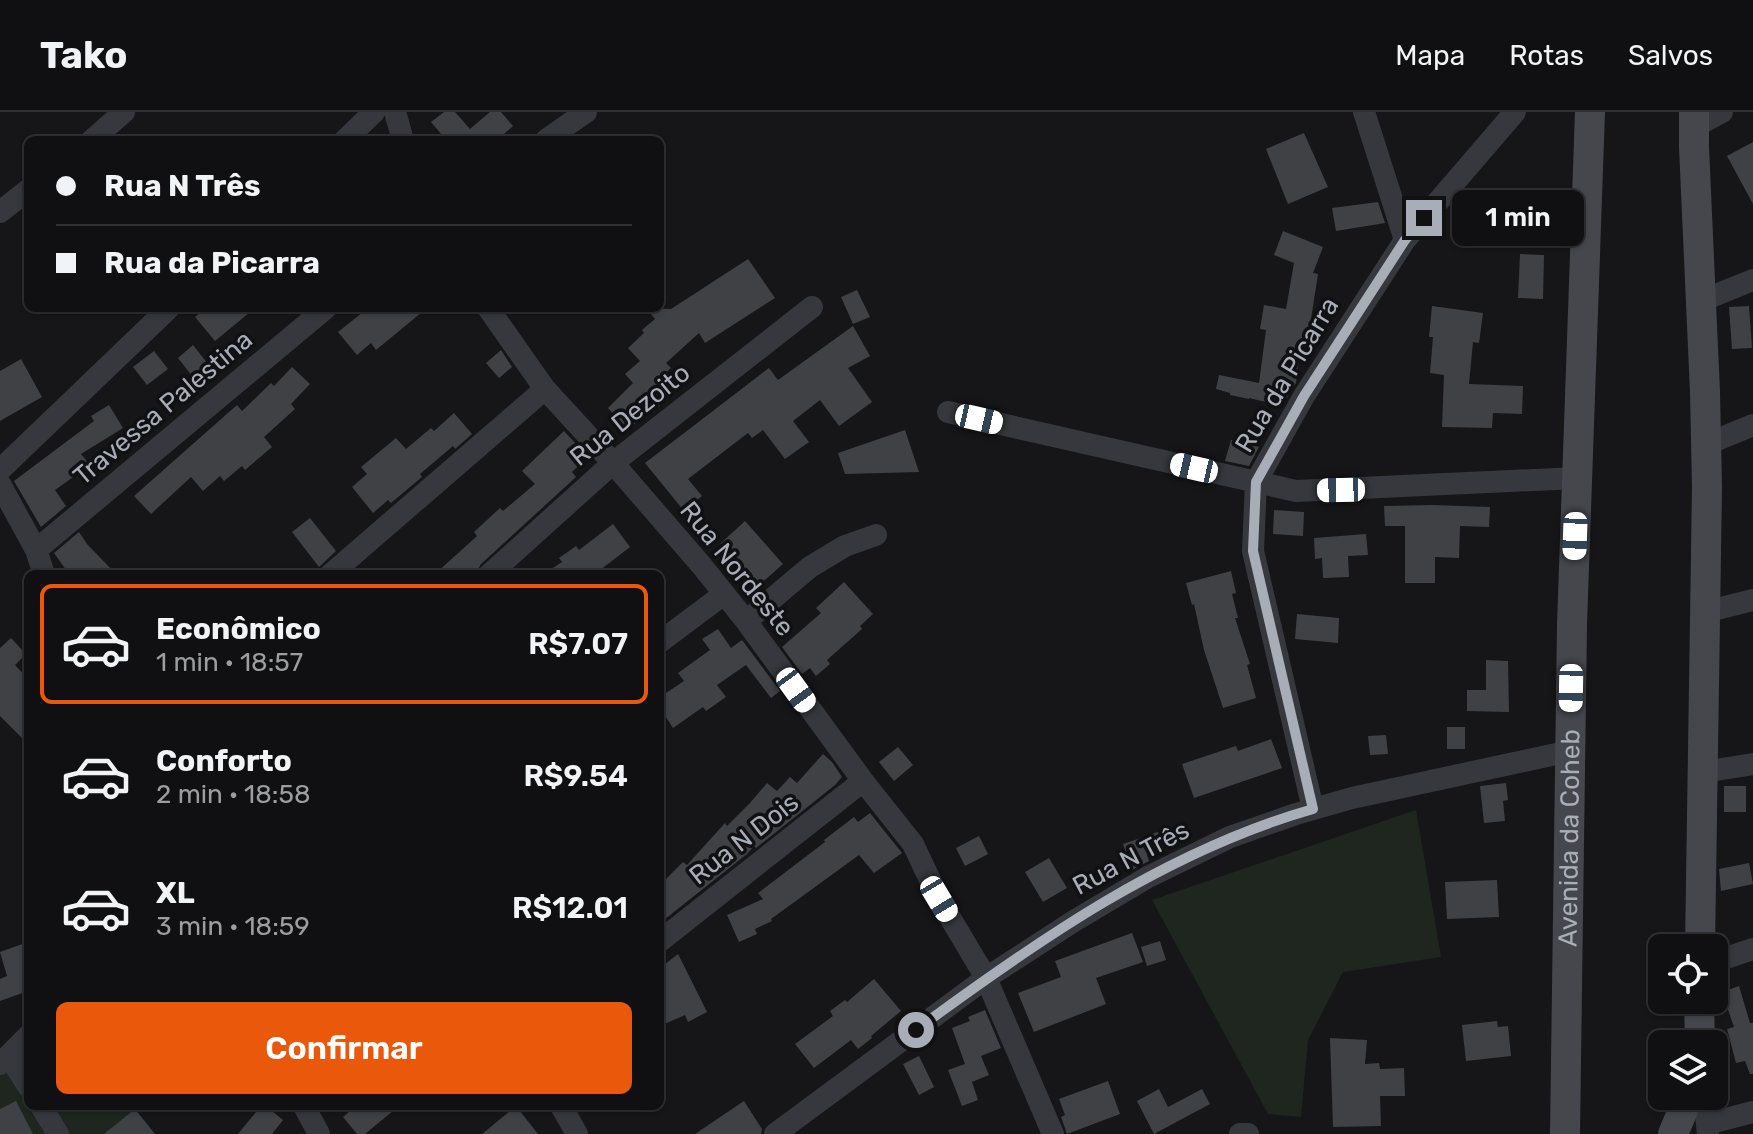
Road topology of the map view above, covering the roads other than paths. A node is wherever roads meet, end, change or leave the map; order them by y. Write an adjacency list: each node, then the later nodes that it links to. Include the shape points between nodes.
1 (124, 112): 10 (street)
2 (374, 112): 11 (street)
3 (395, 112): 12 (street)
4 (586, 112): 13 (street)
5 (1364, 112): 16 (street)
6 (1515, 112): 16 (street, Rua da Picarra)
7 (1590, 112): 29 (main road, Avenida da Coheb)
8 (1722, 112): 9 (street)
9 (1694, 120): 18 (main road)
10 (97, 136)
11 (349, 136)
12 (402, 136)
13 (552, 136)
14 (24, 193): 15 (street)
15 (0, 212)
16 (1405, 240): 30 (street, Rua da Picarra, via 1304,396)
17 (1753, 280): 18 (street)
18 (1701, 301): 26 (main road)
19 (812, 307): 27 (street, Rua Dezoito)
20 (165, 312): 28 (street)
21 (321, 312): 33 (street, Travessa Palestina)
22 (491, 312): 23 (street, Rua Nordeste)
23 (545, 389): 27 (street, Rua Nordeste); 35 (street)
24 (948, 412): 30 (street)
25 (1753, 425): 26 (street)
26 (1707, 444): 39 (main road)
27 (613, 463): 36 (street, Rua Dezoito); 37 (street, Rua Nordeste)
28 (0, 470)
29 (1577, 478): 30 (street, via 1296,491); 42 (main road, Avenida da Coheb)
30 (1256, 482): 46 (street, Rua da Picarra, via 1253,551)
31 (0, 484): 33 (street)
32 (876, 535): 40 (street, via 810,567)
33 (36, 550): 34 (street)
34 (43, 570)
35 (336, 570)
36 (494, 570)
37 (724, 594): 40 (street, Rua Nordeste); 41 (street)
38 (1753, 600): 39 (street)
39 (1705, 612): 44 (main road)
40 (746, 621): 45 (street, Rua Nordeste)
41 (664, 639)
42 (1570, 751): 46 (street, Rua N Três); 68 (main road, Avenida da Coheb)
43 (1753, 764): 44 (street)
44 (1703, 772): 47 (main road)
45 (863, 781): 48 (street, Rua N Dois); 51 (street, Rua Nordeste, via 913,844)
46 (1313, 809): 51 (street, Rua N Três, via 1230,837 1148,877)
47 (1700, 934)
48 (664, 938)
49 (1753, 949): 50 (street)
50 (1728, 957)
51 (986, 978): 64 (street, Rua N Três); 65 (street, Rua Nordeste)
52 (24, 1040): 53 (street)
53 (4, 1060): 54 (street)
54 (24, 1082)
55 (43, 1110): 61 (street)
56 (306, 1110): 62 (street)
57 (563, 1110): 63 (street)
58 (1683, 1110): 69 (main road)
59 (1753, 1112): 60 (street)
60 (1708, 1129)
61 (58, 1134)
62 (319, 1134)
63 (577, 1134)
64 (775, 1134)
65 (1053, 1134)
66 (1240, 1134): 67 (street)
67 (1248, 1134)
68 (1565, 1134)
69 (1673, 1134)

